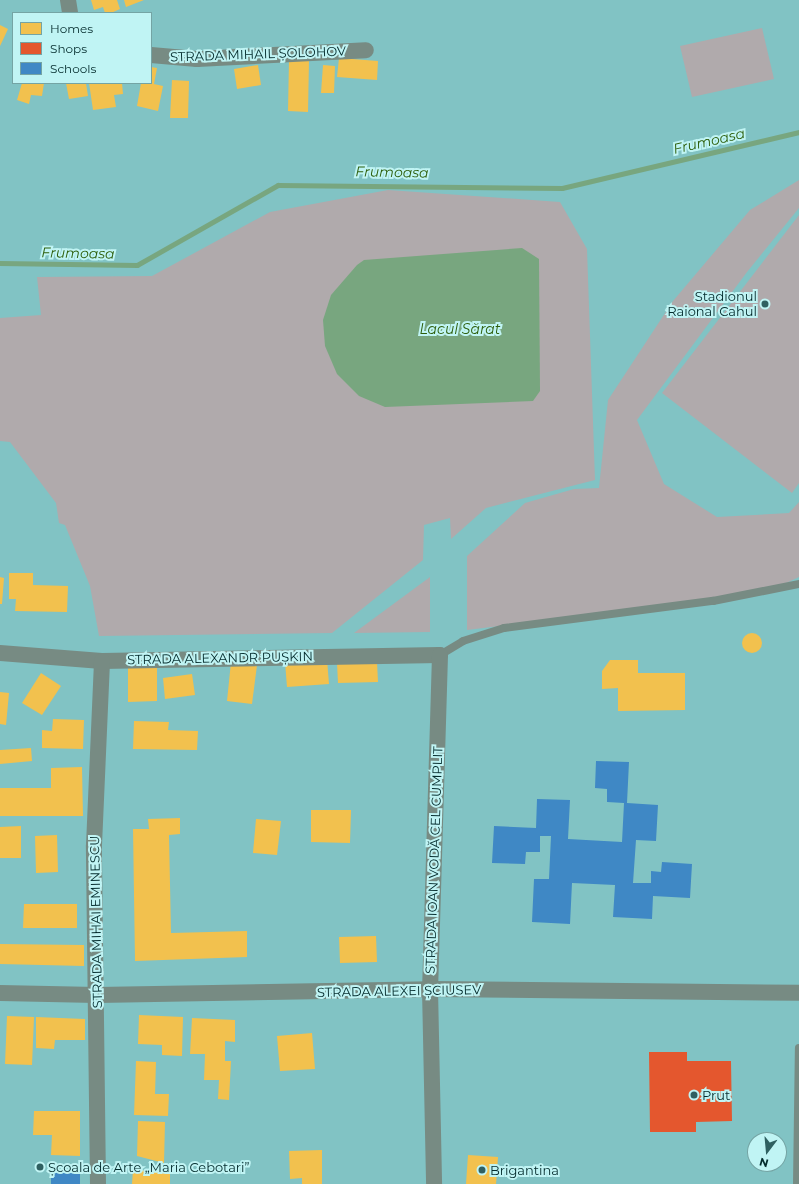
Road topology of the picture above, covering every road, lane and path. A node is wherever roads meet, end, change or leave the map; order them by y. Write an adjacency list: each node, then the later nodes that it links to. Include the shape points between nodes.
1 (68, 0): 2 (street)
2 (70, 12)
3 (366, 50): 4 (street, STRADA MIHAIL ȘOLOHOV, via 197,59)
4 (152, 55)
5 (799, 584): 7 (lane, via 713,601 504,628 463,641)
6 (0, 653): 8 (street, STRADA ALEXANDR PUȘKIN)
7 (440, 655): 8 (street, STRADA ALEXANDR PUȘKIN); 9 (street, STRADA IOAN VODĂ CEL CUMPLIT)
8 (102, 661): 12 (street, STRADA MIHAI EMINESCU, via 94,845)
9 (430, 989): 11 (street, STRADA ALEXEI ȘCIUSEV); 12 (street, STRADA ALEXEI ȘCIUSEV); 15 (street, STRADA IOAN VODĂ CEL CUMPLIT)
10 (0, 993): 12 (street, STRADA ALEXEI ȘCIUSEV)
11 (799, 993)
12 (97, 996): 14 (street, STRADA MIHAI EMINESCU)
13 (799, 1048): 16 (lane)
14 (98, 1184)
15 (434, 1184)
16 (797, 1184)

